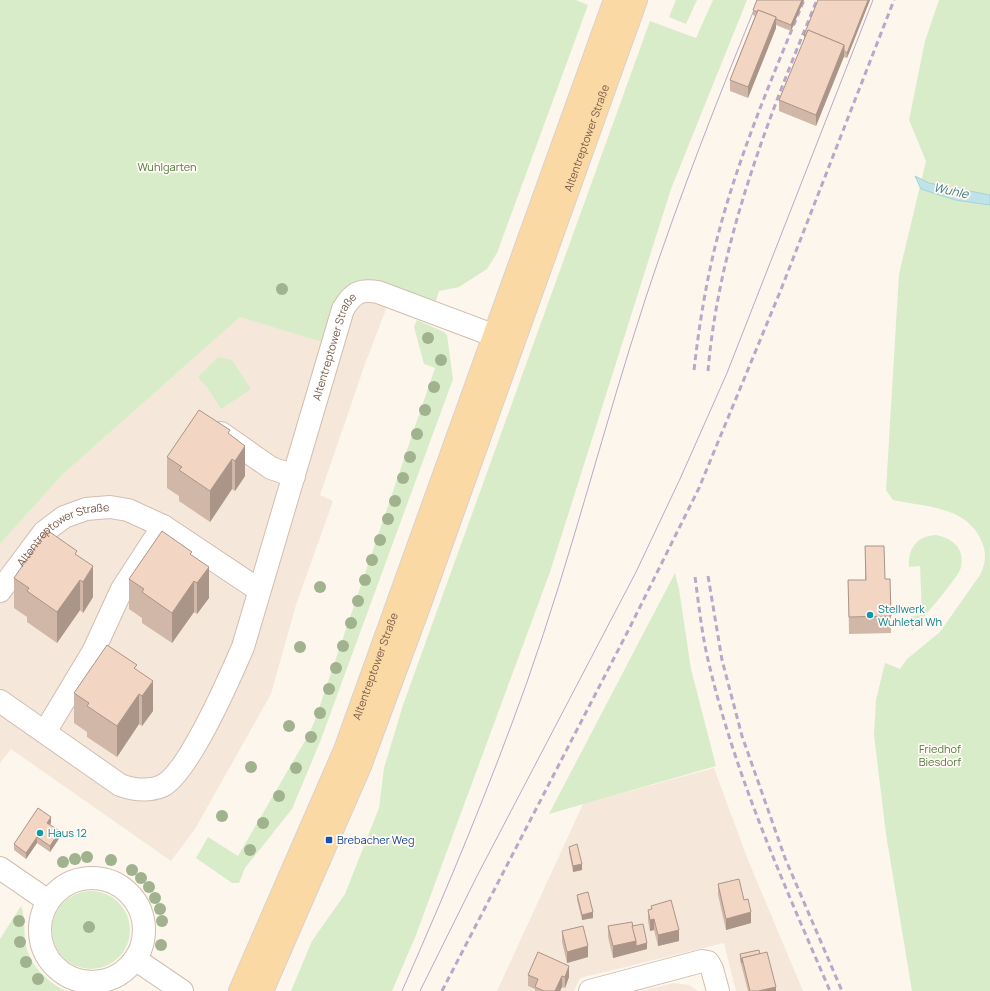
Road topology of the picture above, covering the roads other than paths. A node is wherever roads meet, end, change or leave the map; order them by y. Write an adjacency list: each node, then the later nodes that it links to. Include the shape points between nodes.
1 (619, 0): 2 (main road, Altentreptower Straße)
2 (504, 339): 4 (street, Altentreptower Straße, via 378,292 364,290 351,296 343,309); 14 (main road, Altentreptower Straße, via 345,750); 15 (main road, Altentreptower Straße, via 418,609 360,766)
3 (220, 432): 4 (street, via 271,468)
4 (294, 476): 6 (street, Altentreptower Straße)
5 (163, 526): 6 (street, Altentreptower Straße); 7 (street, Altentreptower Straße, via 128,510 110,507 86,509 64,517 44,532); 9 (street, via 122,589 93,652)
6 (259, 590): 9 (street, Altentreptower Straße, via 243,647 225,690 186,759 163,785 149,790 134,790 120,786)
7 (0, 591)
8 (3, 708): 9 (street, Altentreptower Straße)
9 (45, 732)
10 (0, 868): 11 (street)
11 (48, 901): 12 (street, via 41,916 39,932 42,948 51,962 63,973 77,980 94,982 110,979 124,971); 12 (street, via 61,888 77,879 95,877 112,882 128,892 138,906 144,924 142,942)
12 (135, 959): 13 (street)
13 (182, 991)
14 (240, 991)
15 (262, 991)
16 (590, 991): 17 (street, via 702,961 708,962 712,969)
17 (718, 991)

